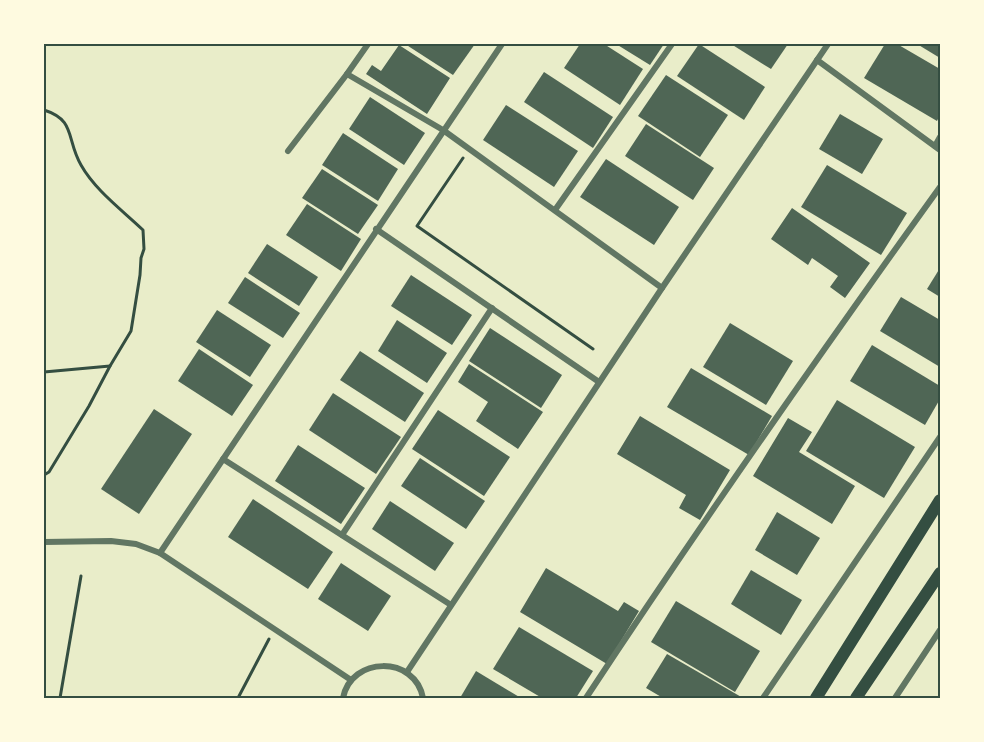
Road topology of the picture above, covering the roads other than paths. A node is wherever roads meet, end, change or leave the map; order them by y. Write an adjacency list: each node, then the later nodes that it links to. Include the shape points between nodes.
1 (368, 44): 6 (street)
2 (502, 44): 7 (street)
3 (672, 44): 12 (street)
4 (828, 44): 5 (street)
5 (817, 60): 9 (street); 14 (street)
6 (347, 74): 7 (street); 10 (street)
7 (443, 130): 12 (street); 13 (street)
8 (940, 137): 9 (street)
9 (938, 148)
10 (288, 151)
11 (940, 187): 30 (street, via 814,363)
12 (555, 210): 14 (street)
13 (376, 229): 15 (street); 18 (street)
14 (662, 288): 16 (street)
15 (492, 308): 16 (street); 20 (street)
16 (599, 382): 24 (street)
17 (940, 437): 31 (street)
18 (223, 459): 20 (street); 22 (street)
19 (940, 500): 32 (main road)
20 (342, 535): 24 (street)
21 (44, 542): 22 (street, via 111,541 136,544)
22 (160, 554): 27 (street)
23 (940, 573): 33 (main road)
24 (451, 605): 26 (street)
25 (940, 630): 34 (street)
26 (407, 672): 27 (street, via 383,665 360,672); 29 (street, via 416,681)
27 (351, 680): 28 (street)
28 (343, 699)
29 (423, 699)
30 (586, 699)
31 (763, 699)
32 (816, 699)
33 (856, 699)
34 (895, 699)

